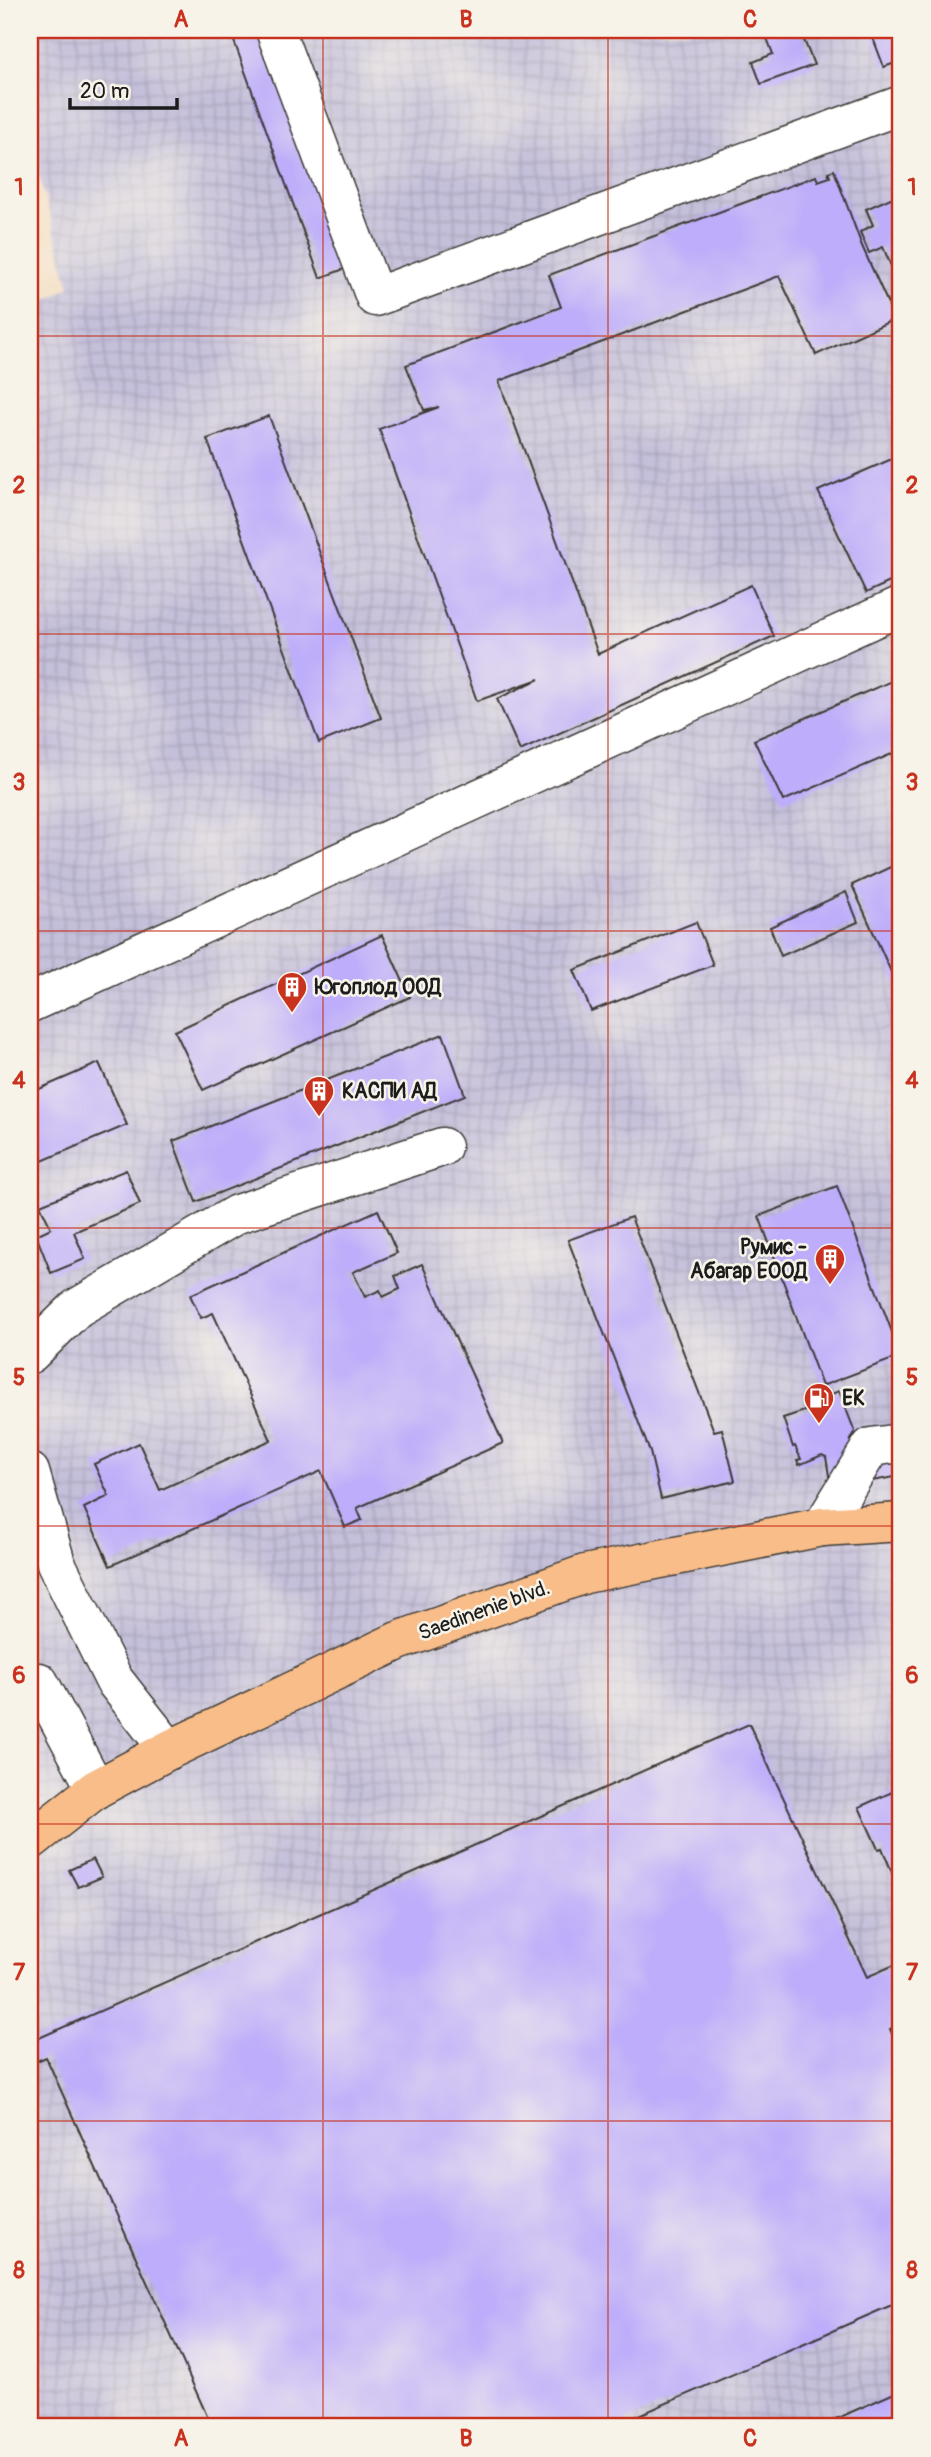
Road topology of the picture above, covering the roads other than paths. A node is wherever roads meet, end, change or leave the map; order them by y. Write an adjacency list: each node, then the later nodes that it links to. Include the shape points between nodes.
1 (275, 30): 2 (lane, via 375,297)
2 (901, 105)
3 (901, 606): 4 (lane)
4 (30, 1003)
5 (442, 1147): 6 (lane, via 237,1214 77,1308)
6 (30, 1354)
7 (901, 1443): 10 (lane, via 871,1447)
8 (30, 1472): 12 (lane, via 56,1563 114,1680)
9 (901, 1521): 10 (main road, Saedinenie blvd.)
10 (822, 1527): 12 (main road, Saedinenie blvd., via 585,1574 398,1641)
11 (30, 1686): 13 (lane, via 39,1682)
12 (169, 1750): 13 (main road, Saedinenie blvd.)
13 (96, 1789): 14 (main road, Saedinenie blvd.); 15 (main road, Saedinenie blvd.)
14 (30, 1805)
15 (30, 1841)

